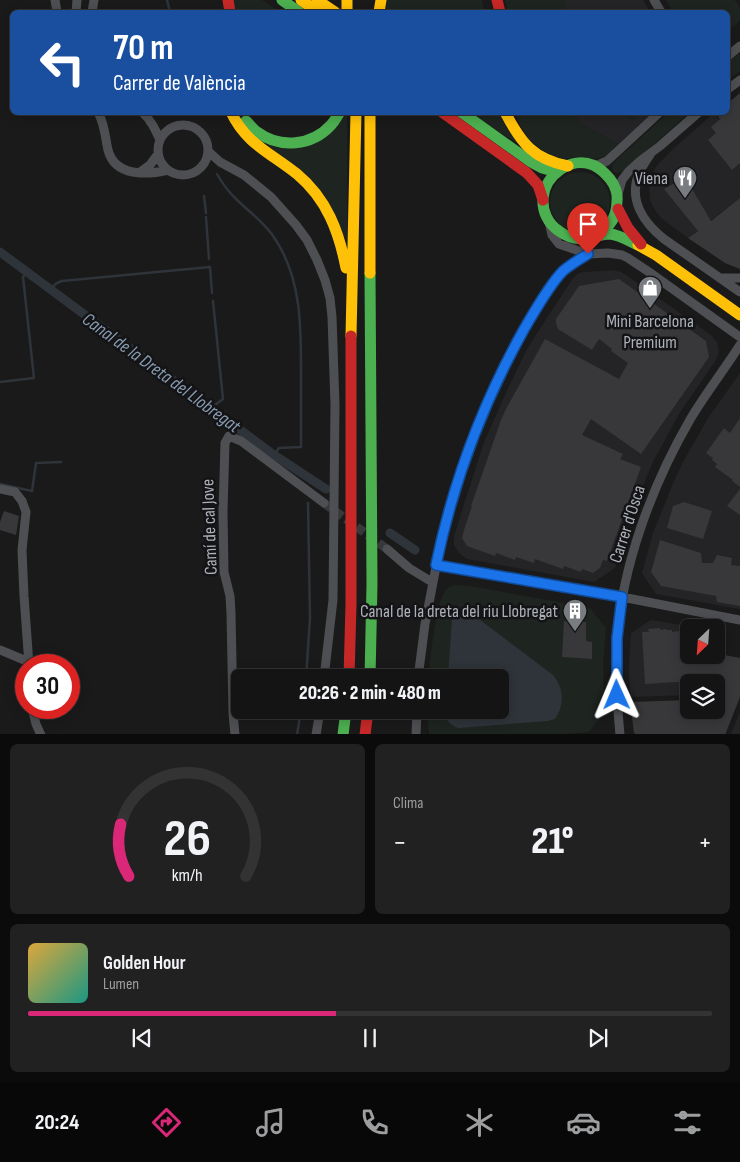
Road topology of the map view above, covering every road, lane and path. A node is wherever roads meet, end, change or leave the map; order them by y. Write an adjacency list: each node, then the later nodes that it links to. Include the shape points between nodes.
1 (273, 0): 7 (main road)
2 (282, 0): 8 (main road)
3 (300, 0): 9 (main road)
4 (318, 0): 6 (main road)
5 (357, 0): 6 (main road)
6 (347, 9)
7 (287, 10)
8 (296, 10)
9 (315, 10)
10 (740, 46): 11 (street)
11 (730, 54)
12 (100, 115): 37 (street, via 112,159 124,170)
13 (145, 115): 26 (street)
14 (232, 115): 50 (main road, via 244,134 304,180 326,207 342,245)
15 (242, 115): 16 (main road, via 257,133 271,141 286,144 316,138)
16 (338, 115)
17 (356, 115): 50 (main road)
18 (370, 115): 42 (main road)
19 (377, 115): 42 (main road)
20 (434, 115): 30 (main road)
21 (446, 115): 30 (main road)
22 (465, 115): 36 (main road, via 531,162)
23 (506, 115): 33 (main road, via 521,140 532,151 544,160)
24 (657, 115): 34 (street, via 607,161)
25 (695, 115): 28 (street)
26 (160, 140): 27 (street, via 171,128 188,125 203,134); 29 (street)
27 (208, 151): 31 (street); 32 (street)
28 (651, 153): 38 (street, via 628,171); 46 (street, via 636,184 636,196 644,218 653,230)
29 (158, 154): 35 (street); 37 (street, via 145,170)
30 (509, 160): 39 (main road, via 533,178)
31 (220, 162): 32 (street); 63 (street, via 260,188 296,224 317,260 330,298 335,405 332,600)
32 (204, 164): 35 (street, via 191,174 175,174)
33 (568, 166): 34 (main road); 36 (main road)
34 (595, 166): 38 (main road, via 610,178)
35 (168, 170): 37 (street)
36 (557, 172): 39 (main road, via 546,188)
37 (138, 173)
38 (618, 194): 40 (main road)
39 (543, 200): 41 (main road)
40 (618, 209): 43 (main road, via 610,226); 44 (main road, via 623,223)
41 (549, 222): 43 (main road, via 564,235 584,239); 45 (street, via 552,235 559,244)
42 (371, 228): 65 (main road)
43 (594, 237): 44 (main road, via 609,234)
44 (646, 249): 49 (main road)
45 (588, 254): 51 (street, via 608,253 628,258); 56 (street, via 555,281 508,359 475,430 445,523)
46 (720, 278): 47 (street); 48 (street)
47 (740, 278)
48 (740, 292)
49 (740, 315)
50 (351, 336): 64 (main road)
51 (740, 337)
52 (740, 346): 58 (street, Carrer d'Osca, via 692,417 662,474 638,535)
53 (0, 489): 61 (street, via 15,492 26,512 22,550)
54 (324, 503): 73 (street, Camí de cal Jove, via 241,441 230,436 224,442 223,558 230,596)
55 (387, 549): 57 (street)
56 (436, 565): 57 (street); 58 (street)
57 (432, 582): 66 (street)
58 (622, 597): 59 (street); 78 (street, Carrer d'Osca, via 616,654)
59 (740, 620)
60 (0, 650): 62 (street)
61 (28, 654)
62 (15, 657)
63 (325, 669)
64 (349, 669)
65 (370, 669)
66 (419, 669)
67 (35, 719): 72 (street)
68 (318, 719): 74 (street)
69 (345, 719): 75 (main road)
70 (367, 719): 76 (main road)
71 (417, 719): 77 (street)
72 (41, 734)
73 (234, 734)
74 (316, 734)
75 (343, 734)
76 (365, 734)
77 (416, 734)
78 (620, 734)

